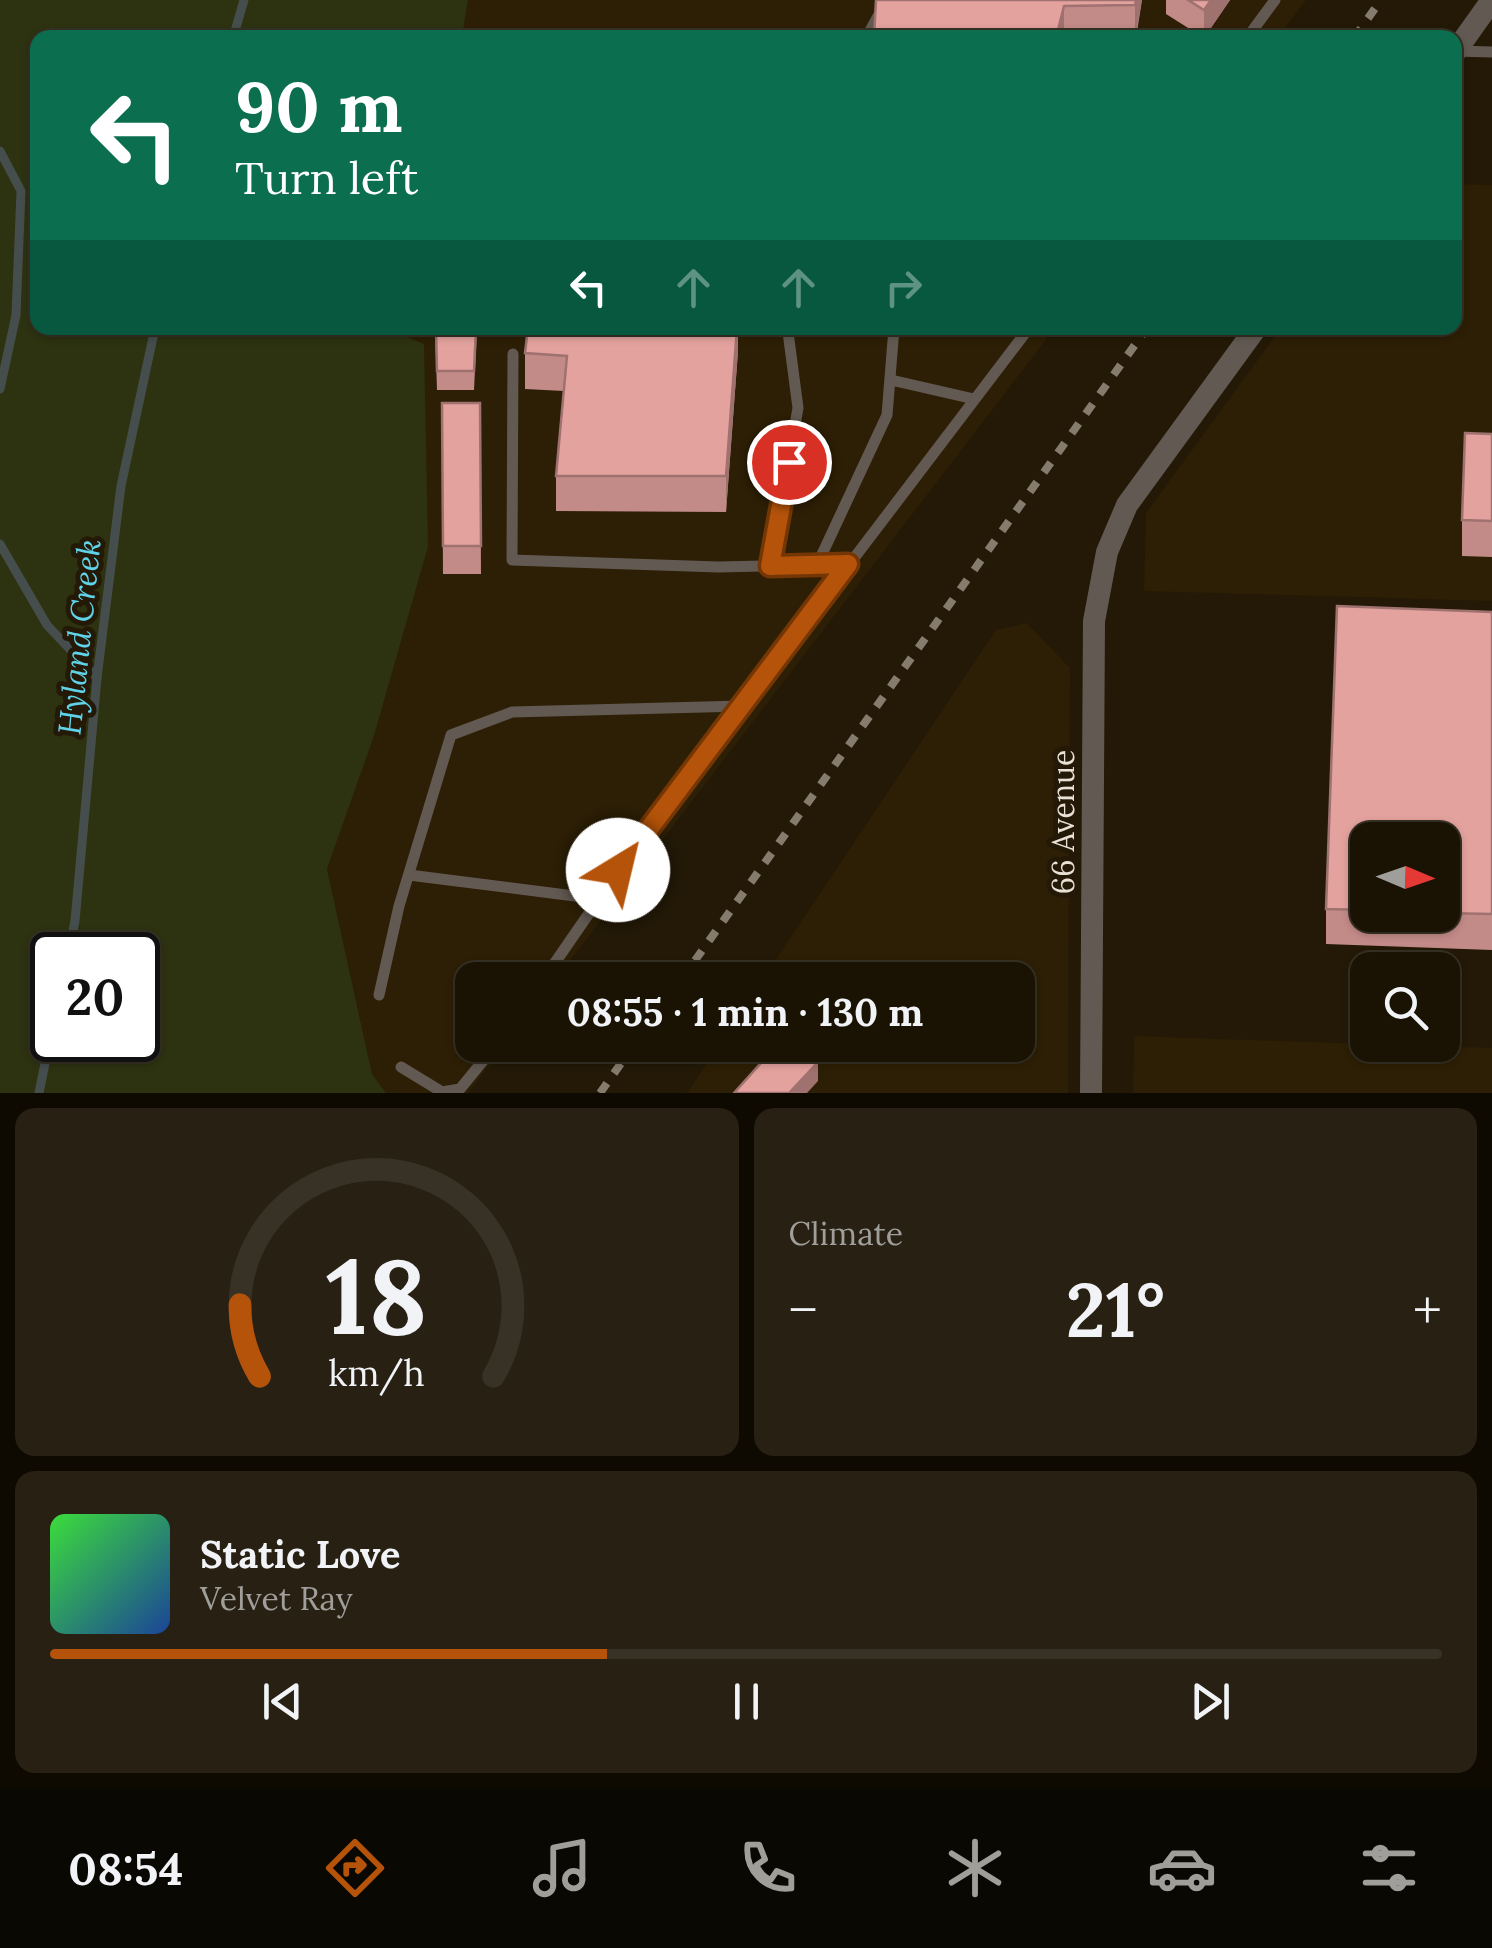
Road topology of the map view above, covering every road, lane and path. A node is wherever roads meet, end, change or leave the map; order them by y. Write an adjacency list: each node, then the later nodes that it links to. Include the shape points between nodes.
1 (888, 0): 4 (lane)
2 (1275, 0): 5 (lane)
3 (1492, 0): 6 (street)
4 (871, 30)
5 (1253, 30)
6 (1462, 42)
7 (1462, 52): 8 (lane)
8 (1492, 52)
9 (788, 335): 18 (lane, via 798,408)
10 (893, 335): 14 (lane)
11 (1023, 335): 15 (lane)
12 (1251, 335): 26 (street, 66 Avenue, via 1127,506 1107,552 1094,620)
13 (513, 354): 18 (lane, via 512,560)
14 (890, 380): 15 (lane); 17 (lane, via 888,415)
15 (974, 399): 16 (lane)
16 (848, 564): 17 (lane); 19 (lane)
17 (817, 565): 18 (lane)
18 (770, 566)
19 (742, 706): 20 (lane, via 512,712 451,735); 21 (lane)
20 (409, 875): 21 (lane); 23 (lane)
21 (598, 899): 22 (lane)
22 (554, 962)
23 (379, 995)
24 (482, 1062): 25 (lane, via 460,1089 442,1092)
25 (401, 1066)
26 (1091, 1093)

